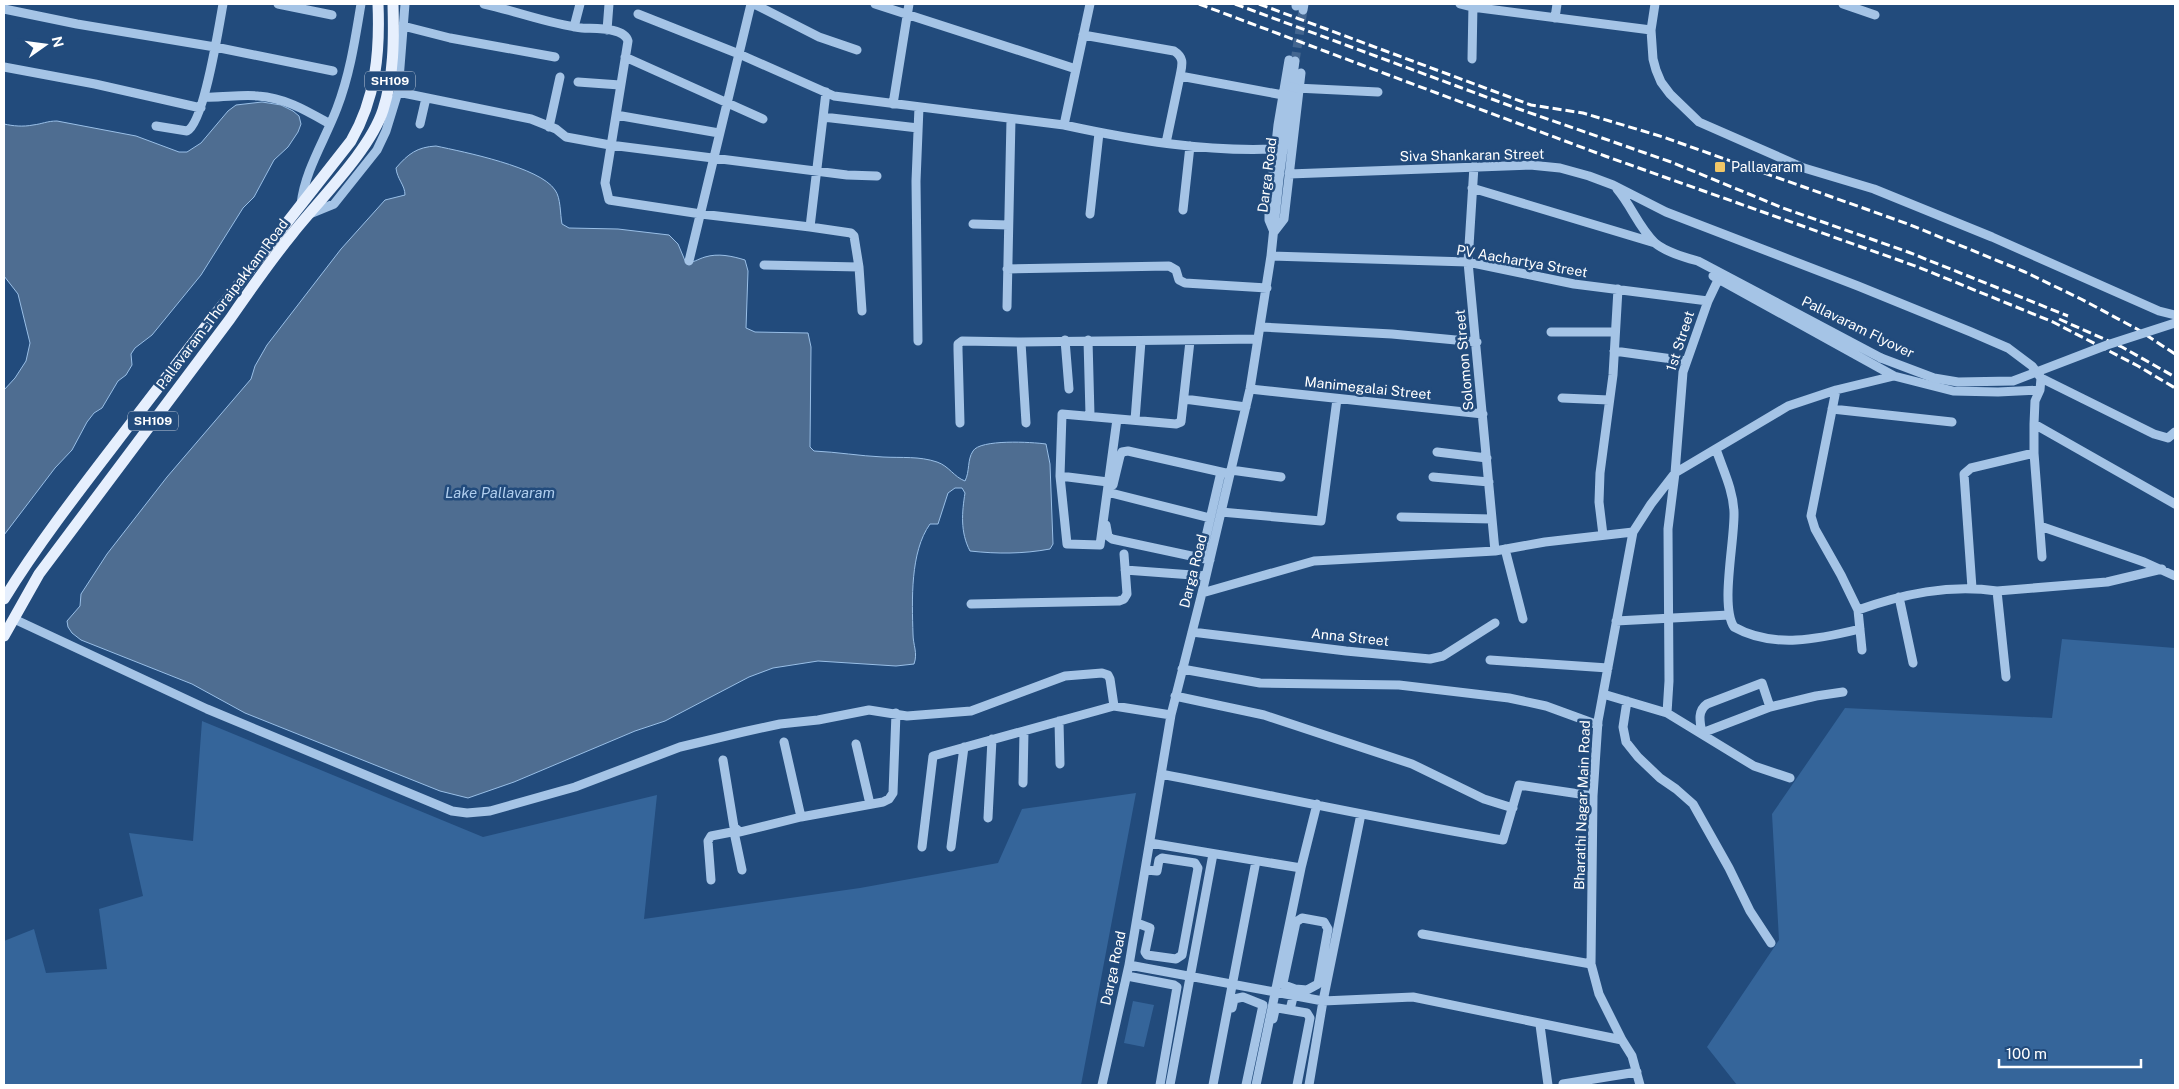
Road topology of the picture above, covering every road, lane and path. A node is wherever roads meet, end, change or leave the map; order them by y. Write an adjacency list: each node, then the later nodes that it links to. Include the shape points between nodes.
1 (223, 4): 30 (street)
2 (278, 4): 23 (street)
3 (362, 4): 59 (street, via 353,59)
4 (378, 4): 78 (main road, SH109, via 376,73 367,106 351,140)
5 (393, 4): 80 (main road, SH109, via 392,72 376,127)
6 (405, 4): 25 (street)
7 (484, 4): 26 (street)
8 (580, 4): 26 (street)
9 (609, 4): 27 (street)
10 (753, 4): 31 (street, via 819,37); 32 (street)
11 (876, 4): 21 (street)
12 (909, 4): 21 (street)
13 (1090, 4): 29 (street)
14 (1460, 4): 18 (street)
15 (1557, 4): 24 (street)
16 (1655, 4): 28 (street)
17 (1843, 4): 22 (street)
18 (1472, 6): 24 (street); 35 (street)
19 (4, 9): 30 (street)
20 (638, 14): 32 (street)
21 (906, 15): 37 (street); 52 (street)
22 (1875, 15)
23 (332, 16)
24 (1555, 18): 28 (street)
25 (403, 26): 33 (street); 45 (street)
26 (574, 27): 27 (street)
27 (607, 30): 34 (street, via 626,36)
28 (1652, 30): 101 (street, via 1653,59 1661,82 1699,122 1804,168 1874,189 1992,237 2158,312)
29 (1083, 34): 37 (street); 40 (street, via 1174,51 1182,61)
30 (215, 47): 38 (street); 49 (street)
31 (857, 50)
32 (739, 54): 46 (street); 51 (street)
33 (555, 57)
34 (625, 57): 43 (street); 51 (street)
35 (1472, 59)
36 (4, 67): 54 (street)
37 (1076, 69): 62 (street)
38 (333, 71)
39 (1301, 73): 44 (street)
40 (1180, 76): 48 (street); 67 (street)
41 (560, 77): 63 (street)
42 (578, 82): 43 (street)
43 (620, 85): 55 (street)
44 (1292, 87): 47 (street); 48 (street); 74 (street); 86 (street, Darga Road, via 1292,60)
45 (398, 92): 50 (street); 80 (street, via 377,150 334,204)
46 (826, 92): 52 (street, via 834,96); 56 (street)
47 (1378, 92)
48 (1283, 95): 70 (street)
49 (204, 97): 54 (street); 59 (street, via 257,96 281,100)
50 (426, 98): 60 (street); 63 (street, via 531,119)
51 (727, 104): 57 (street); 65 (street)
52 (893, 104): 53 (street)
53 (919, 107): 58 (street); 64 (street)
54 (201, 108): 61 (street, via 195,124 187,131)
55 (616, 115): 65 (street); 68 (street)
56 (823, 117): 64 (street); 73 (street)
57 (763, 119)
58 (1011, 119): 62 (street); 84 (street)
59 (330, 124): 78 (street, via 303,186)
60 (420, 124)
61 (156, 126)
62 (1064, 126): 66 (street)
63 (550, 127): 68 (street, via 566,137)
64 (918, 128): 109 (street)
65 (719, 133): 71 (street)
66 (1099, 133): 67 (street); 82 (street)
67 (1166, 143): 69 (street)
68 (610, 145): 71 (street); 81 (street, via 605,183 609,200)
69 (1190, 146): 70 (street); 79 (street)
70 (1275, 149): 86 (street, via 1269,215)
71 (714, 158): 73 (street); 81 (street)
72 (1474, 166): 74 (street, Siva Shankaran Street); 76 (street, Siva Shankaran Street, via 1560,168); 77 (street, Solomon Street)
73 (817, 171): 75 (street); 85 (street)
74 (1289, 174): 86 (street, via 1284,219)
75 (876, 176)
76 (1613, 185): 87 (street); 117 (street, Siva Shankaran Street, via 1666,212 1849,282 2008,348 2032,366)
77 (1472, 188): 87 (street); 90 (street, Solomon Street)
78 (301, 204): 171 (main road, Pallavaram - Thoraipakkam Road / SH109, via 114,445)
79 (1183, 210)
80 (312, 213): 175 (main road, Pallavaram - Thoraipakkam Road / SH109, via 255,283 39,574)
81 (701, 214): 85 (street); 89 (street)
82 (1090, 214)
83 (973, 224): 84 (street)
84 (1008, 225): 94 (street)
85 (810, 227): 92 (street, via 851,233)
86 (1274, 232): 88 (street, Darga Road)
87 (1656, 243): 93 (street)
88 (1271, 256): 90 (street, PV Aachartya Street); 96 (street, Darga Road)
89 (689, 261)
90 (1468, 262): 97 (street, PV Aachartya Street, via 1574,284); 113 (street, Solomon Street)
91 (764, 265): 92 (street)
92 (859, 267): 100 (street)
93 (1708, 267): 95 (street, via 1710,274); 102 (street, Pallavaram Flyover, bridge, via 1881,358 1934,378 1958,382 2013,381)
94 (1007, 269): 96 (street, via 1168,266 1176,270 1179,280 1185,282); 99 (street)
95 (1718, 280): 98 (street, 1st Street); 116 (street)
96 (1267, 288): 103 (street, Darga Road)
97 (1618, 289): 98 (street, PV Aachartya Street); 105 (street)
98 (1708, 301): 115 (street, 1st Street)
99 (1006, 307)
100 (862, 311)
101 (2175, 315)
102 (2175, 323)
103 (1261, 327): 106 (street, Darga Road); 113 (street)
104 (1551, 332): 105 (street)
105 (1614, 332): 114 (street)
106 (1258, 339): 111 (street); 119 (street, Darga Road)
107 (1066, 340): 108 (street); 112 (street); 118 (street)
108 (1088, 340): 110 (street); 129 (street)
109 (918, 341)
110 (1141, 341): 111 (street); 131 (street)
111 (1190, 341): 123 (street)
112 (1021, 342): 133 (street, via 962,341 958,344); 134 (street)
113 (1477, 342): 128 (street, Solomon Street)
114 (1614, 351): 115 (street); 125 (street)
115 (1687, 361): 143 (street, 1st Street, via 1683,372)
116 (1894, 376): 120 (street); 121 (street, via 1953,391)
117 (2041, 378): 121 (street); 136 (street, Siva Shankaran Street, via 2154,434 2168,438)
118 (1069, 389)
119 (1250, 389): 124 (street, Manimegalai Street); 126 (street, Darga Road)
120 (1836, 390): 127 (street); 137 (street, via 1788,406)
121 (2040, 390): 135 (street, via 2035,401)
122 (1562, 398): 125 (street)
123 (1184, 399): 126 (street); 131 (street, via 1181,422)
124 (1337, 399): 128 (street, Manimegalai Street); 151 (street, via 1321,521)
125 (1609, 400): 157 (street, via 1599,502)
126 (1246, 407): 142 (street, Darga Road)
127 (1832, 409): 132 (street); 173 (street, via 1811,516)
128 (1483, 414): 140 (street, Solomon Street)
129 (1090, 415): 130 (street); 144 (street, via 1062,414)
130 (1117, 419): 131 (street); 147 (street)
131 (1135, 420)
132 (1952, 422)
133 (960, 423)
134 (1026, 424)
135 (2034, 424): 139 (street); 150 (street)
136 (2175, 432)
137 (1716, 449): 143 (street); 174 (street, via 1731,490 1734,513)
138 (1437, 452): 140 (street)
139 (2034, 453): 155 (street); 167 (street, via 1971,468 1964,474)
140 (1487, 458): 148 (street, Solomon Street)
141 (1221, 472): 142 (street); 149 (street, via 1122,452); 153 (street)
142 (1231, 472): 145 (street); 151 (street, Darga Road)
143 (1675, 473): 156 (street, Bharathi Nagar Main Road); 177 (street, 1st Street, via 1668,529)
144 (1060, 476): 147 (street); 147 (street, via 1067,544 1100,545)
145 (1281, 477)
146 (1433, 477): 148 (street)
147 (1108, 482)
148 (1489, 482): 154 (street, Solomon Street)
149 (1111, 493): 153 (street); 162 (street, via 1106,529 1112,539)
150 (2175, 504)
151 (1222, 512): 162 (street, Darga Road)
152 (1401, 517): 154 (street)
153 (1210, 518): 162 (street)
154 (1492, 519): 159 (street, Solomon Street)
155 (2040, 526): 161 (street); 164 (street)
156 (1633, 532): 157 (street); 178 (street, Bharathi Nagar Main Road)
157 (1603, 536): 158 (street)
158 (1505, 549): 159 (street); 176 (street)
159 (1495, 551): 169 (street, via 1314,561)
160 (1124, 554): 163 (street)
161 (2042, 558)
162 (1205, 559): 165 (street, Darga Road)
163 (1125, 570): 165 (street); 172 (street, via 1127,594 1119,601)
164 (2162, 570): 166 (street); 168 (street, via 2107,582)
165 (1206, 576): 169 (street, Darga Road)
166 (2175, 576)
167 (1972, 588): 168 (street); 170 (street)
168 (1997, 591): 188 (street)
169 (1202, 593): 181 (street, Darga Road)
170 (1899, 597): 173 (street); 185 (street)
171 (4, 599)
172 (971, 604)
173 (1858, 610): 180 (street)
174 (1729, 615): 177 (street); 180 (street, via 1734,627 1743,632 1787,641)
175 (14, 619): 182 (main road, Pallavaram - Thoraipakkam Road / SH109); 195 (street, via 207,709 452,811 467,813 490,811 575,787 680,747 742,732 869,710)
176 (1523, 619)
177 (1668, 619): 178 (street); 196 (street, 1st Street)
178 (1616, 621): 187 (street, Bharathi Nagar Main Road)
179 (1495, 623): 181 (street, Anna Street, via 1443,656 1430,659)
180 (1860, 630): 183 (street)
181 (1192, 632): 186 (street, Darga Road)
182 (4, 636)
183 (1862, 650)
184 (1490, 660): 187 (street)
185 (1913, 663)
186 (1182, 668): 191 (street, Darga Road); 199 (street, via 1260,683 1399,685 1509,698 1546,706)
187 (1608, 668): 190 (street, Bharathi Nagar Main Road)
188 (2006, 677)
189 (1843, 692): 194 (street)
190 (1603, 694): 192 (street); 199 (street, Bharathi Nagar Main Road)
191 (1175, 696): 197 (street, Darga Road); 214 (street, via 1264,715 1412,764 1484,799)
192 (1627, 701): 196 (street); 230 (street, via 1623,727 1626,742 1660,778 1693,804 1750,911)
193 (1114, 706): 195 (street, via 1110,678 1102,673 1065,676 971,711 907,716); 197 (street); 198 (street)
194 (1770, 707): 201 (street); 201 (street, via 1762,683 1707,704 1700,715)
195 (896, 713): 212 (street, via 893,793 889,799)
196 (1667, 713): 201 (street)
197 (1170, 715): 208 (street, Darga Road)
198 (1059, 721): 200 (street); 207 (street)
199 (1598, 725): 211 (street, Bharathi Nagar Main Road)
200 (1024, 730): 202 (street); 210 (street)
201 (1702, 733): 209 (street, via 1754,766)
202 (992, 740): 205 (street); 217 (street)
203 (784, 742): 216 (street)
204 (856, 744): 212 (street)
205 (964, 747): 220 (street, via 933,756); 221 (street)
206 (723, 760): 218 (street)
207 (1060, 764)
208 (1161, 774): 213 (street); 219 (street, Darga Road)
209 (1790, 778)
210 (1023, 783)
211 (1593, 796): 214 (street, via 1519,786); 231 (street, Bharathi Nagar Main Road)
212 (870, 804): 216 (street)
213 (1317, 804): 215 (street); 224 (street)
214 (1513, 808): 215 (street, via 1503,840)
215 (1361, 814): 240 (street)
216 (801, 817): 218 (street, via 742,833)
217 (988, 818)
218 (735, 831): 225 (street); 227 (street, via 711,836 708,841)
219 (1150, 843): 222 (street); 226 (street, Darga Road)
220 (922, 847)
221 (951, 847)
222 (1212, 854): 223 (street); 234 (street)
223 (1256, 861): 224 (street); 235 (street)
224 (1301, 868): 237 (street)
225 (742, 870)
226 (1146, 870): 228 (street, Darga Road); 228 (street, via 1157,871 1162,858 1195,863 1198,868 1182,955 1176,959 1147,955 1150,928)
227 (711, 880)
228 (1137, 922): 232 (street, Darga Road)
229 (1422, 934): 231 (street)
230 (1771, 943)
231 (1591, 964): 243 (street, Bharathi Nagar Main Road, via 1599,994)
232 (1130, 965): 233 (street, Darga Road); 234 (street)
233 (1127, 976): 246 (street, Darga Road); 247 (street, via 1177,987)
234 (1190, 976): 235 (street); 248 (street)
235 (1232, 984): 236 (street); 249 (street)
236 (1250, 987): 237 (street); 239 (street)
237 (1274, 991): 238 (street); 251 (street)
238 (1294, 992): 238 (street, via 1318,984 1328,929 1324,922 1302,918 1296,922 1283,982); 240 (street); 241 (street)
239 (1248, 998): 249 (street, via 1234,999); 250 (street, via 1264,1008)
240 (1323, 1001): 242 (street, via 1413,997); 253 (street)
241 (1290, 1010): 251 (street, via 1275,1010); 252 (street, via 1307,1012 1310,1018)
242 (1540, 1025): 243 (street); 254 (street)
243 (1622, 1040): 244 (street, Bharathi Nagar Main Road)
244 (1637, 1072): 245 (street); 255 (street, Bharathi Nagar Main Road)
245 (1562, 1084)
246 (1103, 1085)
247 (1160, 1085)
248 (1170, 1085)
249 (1214, 1085)
250 (1246, 1085)
251 (1257, 1085)
252 (1297, 1085)
253 (1308, 1085)
254 (1548, 1085)
255 (1640, 1085)

